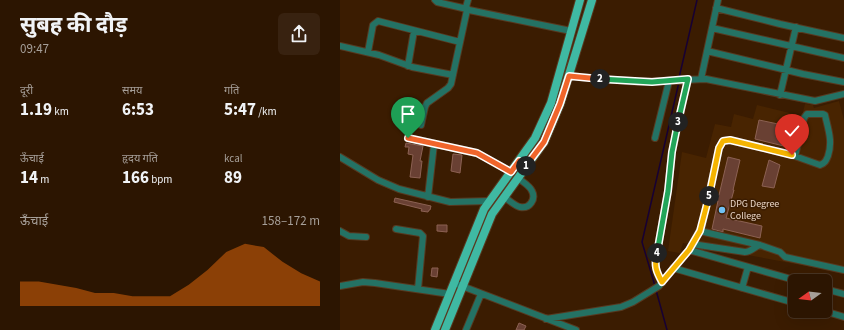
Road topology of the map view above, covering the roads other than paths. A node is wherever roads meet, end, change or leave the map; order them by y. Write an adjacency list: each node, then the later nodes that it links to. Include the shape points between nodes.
1 (435, 0): 7 (street)
2 (468, 0): 7 (street)
3 (580, 0): 11 (main road)
4 (592, 0): 22 (main road)
5 (718, 0): 6 (street)
6 (716, 8): 8 (street); 9 (street)
7 (467, 9): 11 (street); 13 (street)
8 (796, 27): 12 (street); 15 (street)
9 (712, 28): 15 (street); 16 (street)
10 (414, 31): 13 (street); 17 (street, via 376,22 373,25); 19 (street)
11 (571, 31): 37 (main road, via 551,103 536,138)
12 (844, 38)
13 (460, 42): 21 (street)
14 (340, 46): 17 (street)
15 (791, 47): 18 (street); 20 (street)
16 (707, 51): 20 (street); 24 (street)
17 (368, 52): 19 (street)
18 (844, 58)
19 (408, 66): 21 (street)
20 (786, 70): 26 (street); 28 (street)
21 (453, 75): 31 (street, via 448,88 427,103)
22 (569, 76): 25 (street, via 638,82); 38 (main road, via 544,142)
23 (685, 79): 24 (street); 25 (street); 55 (street, via 655,264)
24 (700, 79): 28 (street, via 716,80)
25 (672, 81): 33 (street)
26 (844, 82)
27 (844, 94): 29 (street, via 820,101)
28 (780, 95): 29 (street)
29 (806, 100): 30 (street)
30 (809, 114): 35 (street, via 804,118); 35 (street, via 825,115 830,138 826,161 820,164)
31 (421, 125)
32 (408, 138): 34 (street)
33 (655, 138)
34 (434, 144): 39 (street, via 477,153); 41 (street)
35 (795, 156): 46 (street, via 730,140 723,141 719,148)
36 (340, 157): 41 (street, via 378,180)
37 (519, 161): 38 (main road); 39 (main road)
38 (527, 166): 40 (main road)
39 (511, 172): 43 (main road)
40 (518, 178): 42 (main road); 42 (street, via 533,191 533,200 522,208)
41 (428, 197): 43 (street, via 455,202)
42 (504, 197): 57 (main road, via 492,214)
43 (490, 201): 54 (main road, via 484,209)
44 (396, 229): 59 (street, via 420,233 423,236)
45 (340, 231): 47 (street, via 349,236)
46 (700, 231): 48 (street); 49 (street)
47 (366, 237)
48 (760, 245): 49 (street, via 750,252); 52 (street, via 780,252 785,257)
49 (690, 247): 50 (street); 51 (street)
50 (748, 267): 53 (street); 58 (street)
51 (673, 268): 55 (street); 58 (street)
52 (844, 270)
53 (788, 278)
54 (454, 283): 57 (street); 61 (main road)
55 (660, 284): 67 (street, via 650,293 621,307)
56 (340, 286): 59 (street, via 363,282)
57 (462, 287): 62 (street); 69 (main road)
58 (742, 288): 64 (street)
59 (418, 290): 61 (street)
60 (832, 291): 63 (street)
61 (450, 294): 68 (main road)
62 (481, 294): 67 (street); 70 (street)
63 (844, 294)
64 (788, 301)
65 (832, 313): 66 (street)
66 (844, 317)
67 (546, 319): 71 (street)
68 (435, 330)
69 (445, 330)
70 (466, 330)
71 (576, 330)

